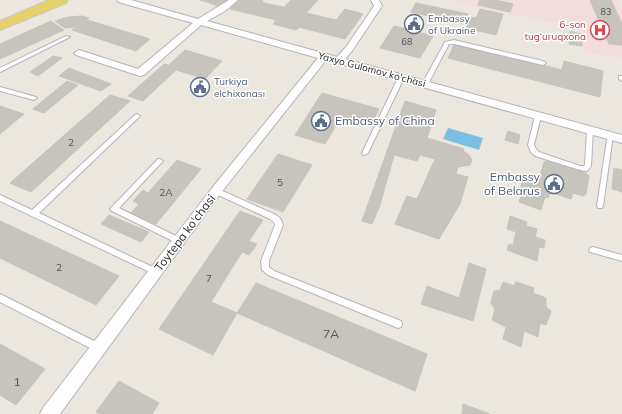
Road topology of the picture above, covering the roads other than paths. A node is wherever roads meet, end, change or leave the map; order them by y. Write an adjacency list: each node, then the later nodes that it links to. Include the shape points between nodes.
1 (43, 0): 6 (main road)
2 (61, 0): 8 (main road)
3 (121, 0): 7 (street, Yaxyo Gulomov ko'chasi)
4 (234, 0): 7 (street)
5 (375, 0): 12 (street, via 378,6)
6 (0, 18)
7 (199, 22): 10 (street, via 140,73); 11 (street, Yaxyo Gulomov ko'chasi)
8 (0, 26)
9 (68, 37): 14 (lane)
10 (79, 53)
11 (324, 56): 12 (street, Yaxyo Gulomov ko'chasi); 26 (street, Toytepa ko'chasi)
12 (339, 60): 15 (street, Yaxyo Gulomov ko'chasi)
13 (542, 63): 16 (lane, via 450,42 447,43)
14 (0, 70)
15 (401, 78): 16 (street, Yaxyo Gulomov ko'chasi); 24 (lane)
16 (425, 84): 20 (street, Yaxyo Gulomov ko'chasi)
17 (0, 89): 18 (lane)
18 (34, 98)
19 (137, 116): 29 (lane)
20 (538, 116): 21 (street, Yaxyo Gulomov ko'chasi); 21 (lane, via 531,145 533,150 537,154 580,168 588,166)
21 (590, 130): 22 (street, Yaxyo Gulomov ko'chasi)
22 (610, 135): 23 (street, Yaxyo Gulomov ko'chasi); 28 (lane)
23 (622, 139)
24 (365, 153)
25 (160, 161): 30 (lane, via 114,209)
26 (216, 191): 30 (street, Toytepa ko'chasi); 35 (lane, via 277,220 279,225 265,261 265,268)
27 (0, 198): 29 (lane)
28 (600, 206)
29 (34, 213): 33 (lane)
30 (179, 241): 33 (street, Toytepa ko'chasi)
31 (594, 250): 32 (lane)
32 (622, 258)
33 (156, 272): 36 (street, Toytepa ko'chasi)
34 (0, 298): 36 (lane)
35 (398, 324)
36 (99, 348): 37 (street, Toytepa ko'chasi)
37 (49, 414)

